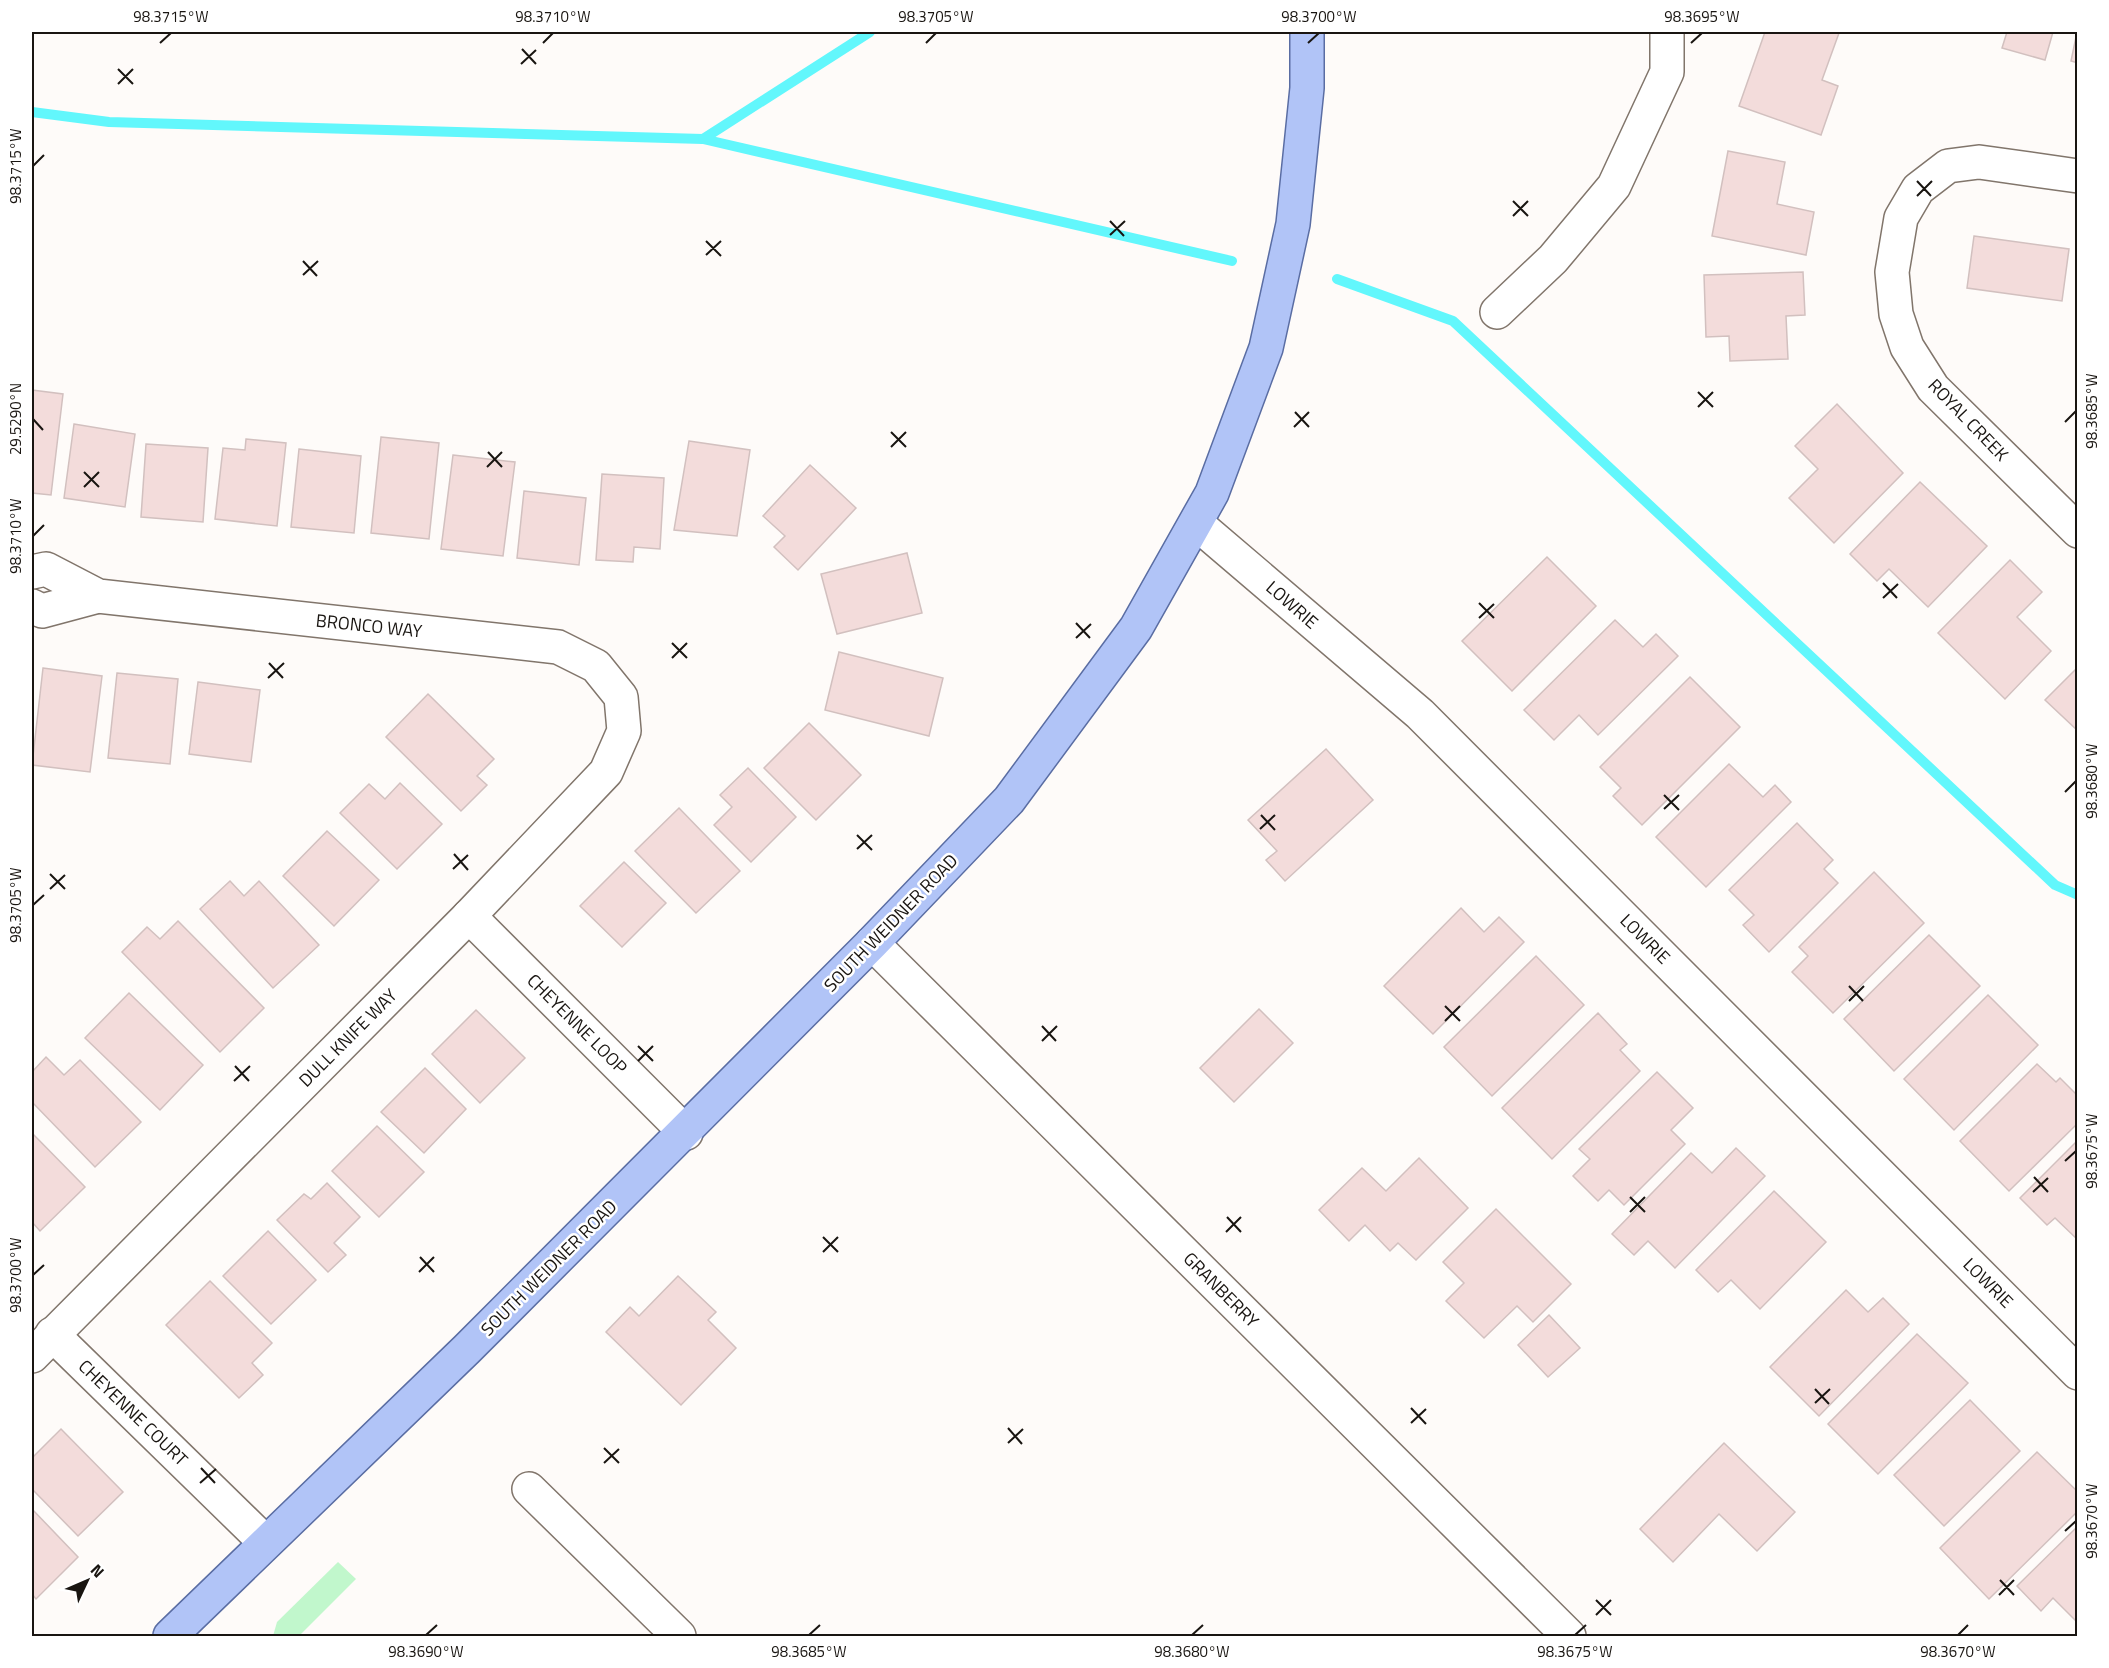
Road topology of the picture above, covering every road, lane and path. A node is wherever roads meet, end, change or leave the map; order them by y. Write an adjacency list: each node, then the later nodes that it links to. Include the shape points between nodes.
1 (1307, 32): 5 (main road, SOUTH WEIDNER ROAD, via 1307,88 1293,224 1266,348 1212,493)
2 (1667, 32): 4 (street, via 1667,72 1614,186 1552,259)
3 (2078, 176): 6 (street, ROYAL CREEK, via 1979,162 1948,165 1918,189 1901,218 1892,272 1896,314 1907,347 1934,388)
4 (1497, 312)
5 (1196, 523): 12 (main road, SOUTH WEIDNER ROAD, via 1136,628 1009,800); 15 (street, LOWRIE, via 1420,714)
6 (2078, 531)
7 (32, 572): 8 (street, BRONCO WAY, via 46,568)
8 (98, 596): 9 (street, BRONCO WAY, via 42,611); 10 (street, BRONCO WAY, via 558,647 596,666)
9 (32, 606)
10 (621, 697): 11 (street, DULL KNIFE WAY, via 624,731 606,772)
11 (469, 916): 13 (street, CHEYENNE LOOP); 14 (street, DULL KNIFE WAY)
12 (872, 943): 13 (main road, SOUTH WEIDNER ROAD); 20 (street, GRANBERRY)
13 (686, 1133): 17 (main road, SOUTH WEIDNER ROAD)
14 (42, 1345): 17 (street, CHEYENNE COURT)
15 (2078, 1373)
16 (529, 1489): 19 (street)
17 (265, 1542): 18 (main road, SOUTH WEIDNER ROAD)
18 (170, 1636)
19 (679, 1636)
20 (1569, 1636)

